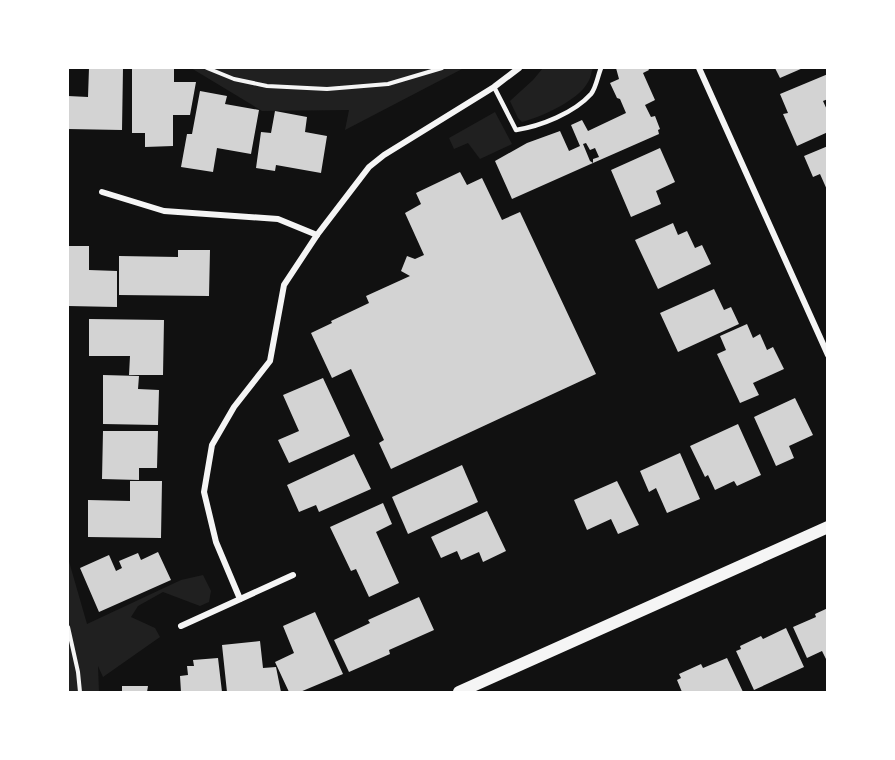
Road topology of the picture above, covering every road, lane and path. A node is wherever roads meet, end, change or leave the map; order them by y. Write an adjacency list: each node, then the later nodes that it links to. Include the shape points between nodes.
1 (207, 68): 2 (path, via 267,86 327,89 388,84)
2 (442, 68)
3 (519, 68): 6 (street)
4 (601, 68): 6 (lane, via 592,93 571,109 532,128 516,130)
5 (699, 68): 9 (street)
6 (494, 87): 8 (street, via 369,167)
7 (102, 192): 8 (street, via 164,211 278,219)
8 (317, 235): 12 (street, via 284,285 270,361 234,407 212,444 204,492 216,542)
9 (828, 355)
10 (828, 527): 16 (main road)
11 (293, 575): 12 (street)
12 (240, 599): 13 (street)
13 (181, 626)
14 (68, 627): 15 (path)
15 (80, 693)
16 (459, 693)

